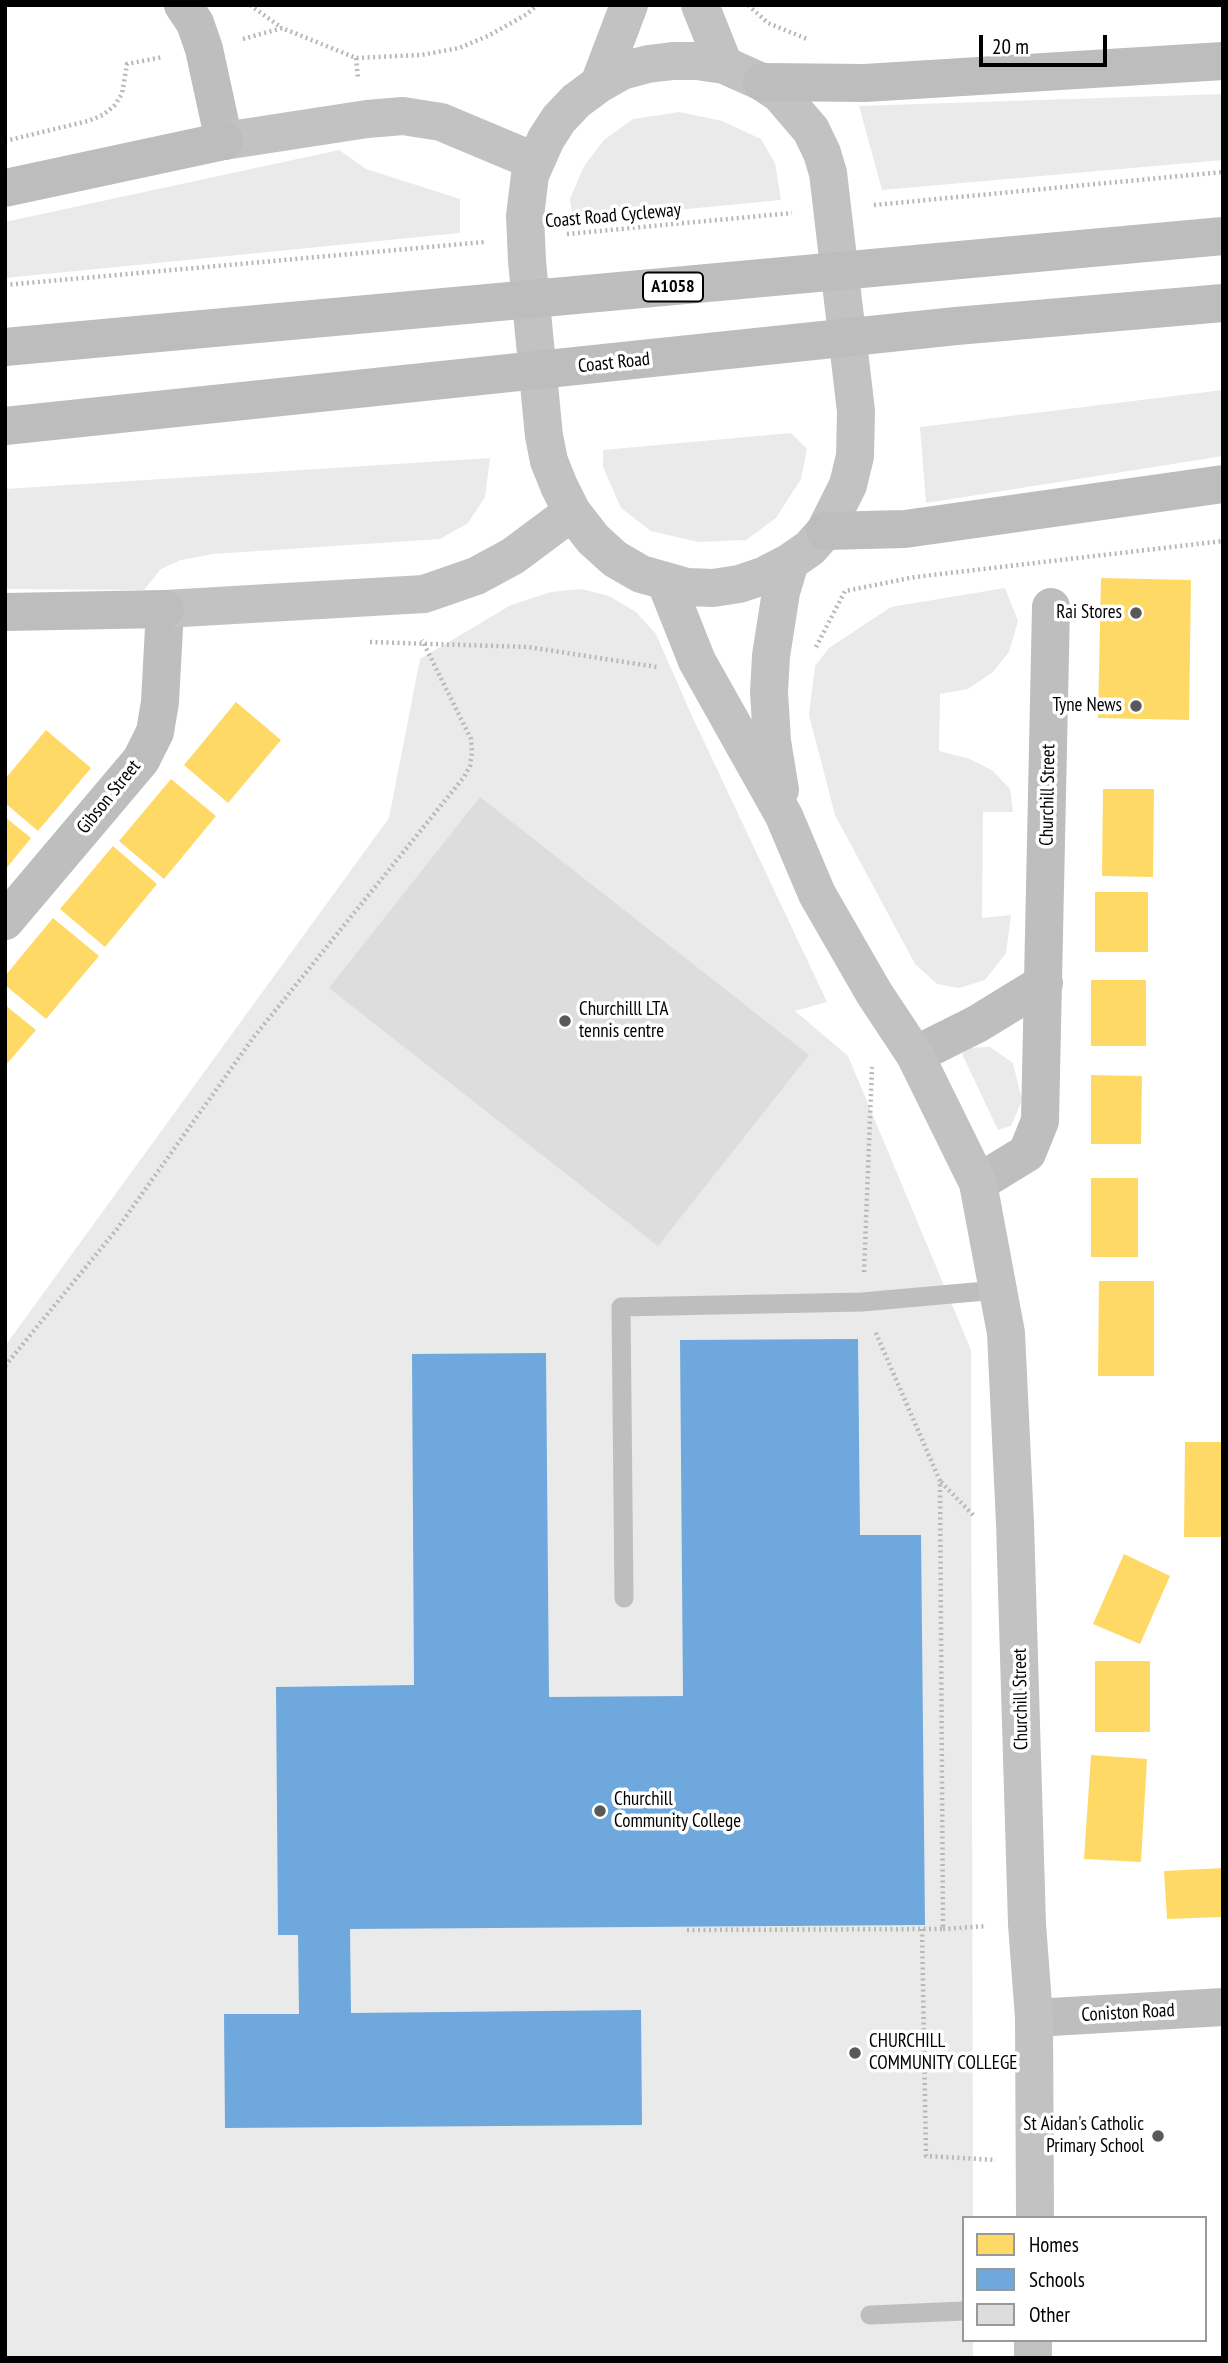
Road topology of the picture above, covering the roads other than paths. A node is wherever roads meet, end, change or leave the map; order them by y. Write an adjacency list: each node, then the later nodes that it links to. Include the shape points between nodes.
1 (183, 5): 8 (street, via 204,49)
2 (629, 5): 7 (street)
3 (700, 5): 5 (street)
4 (1223, 61): 6 (highway, via 866,83)
5 (724, 65): 6 (street); 7 (street, via 697,61 648,64)
6 (762, 82): 17 (street, via 780,94 811,130 828,173 857,430 848,485)
7 (599, 84): 9 (street, via 559,119)
8 (224, 141): 9 (street, via 403,116 441,121); 10 (highway)
9 (534, 161): 16 (street, via 526,227 544,436 549,461)
10 (5, 188)
11 (1223, 236): 13 (highway, A1058)
12 (1223, 303): 14 (highway, Coast Road, via 956,326)
13 (5, 347)
14 (5, 426)
15 (1223, 484): 17 (highway, via 905,529)
16 (572, 512): 19 (street, via 615,559); 21 (street, via 513,556 476,576 424,594)
17 (825, 531): 18 (street)
18 (790, 562): 19 (street, via 739,584 713,588); 23 (street, Churchill Street, via 781,592 769,692)
19 (666, 583): 23 (street, Churchill Street, via 697,660)
20 (1051, 607): 25 (street, Churchill Street)
21 (166, 608): 22 (highway); 24 (street, Gibson Street, via 160,702 155,732 141,760)
22 (5, 612)
23 (784, 816): 26 (street, Churchill Street, via 817,894)
24 (5, 921)
25 (1044, 983): 26 (street); 27 (street, Churchill Street, via 1040,1121 1027,1153)
26 (915, 1055): 27 (street, Churchill Street)
27 (978, 1183): 28 (street, Churchill Street)
28 (997, 1290): 29 (lane, via 863,1302 621,1307); 31 (street, Churchill Street, via 1006,1334 1016,1523 1027,1924)
29 (624, 1598)
30 (1223, 2007): 31 (street, Coniston Road)
31 (1034, 2018): 32 (street, Churchill Street)
32 (1035, 2216)
33 (962, 2311): 34 (lane)
34 (870, 2315)

